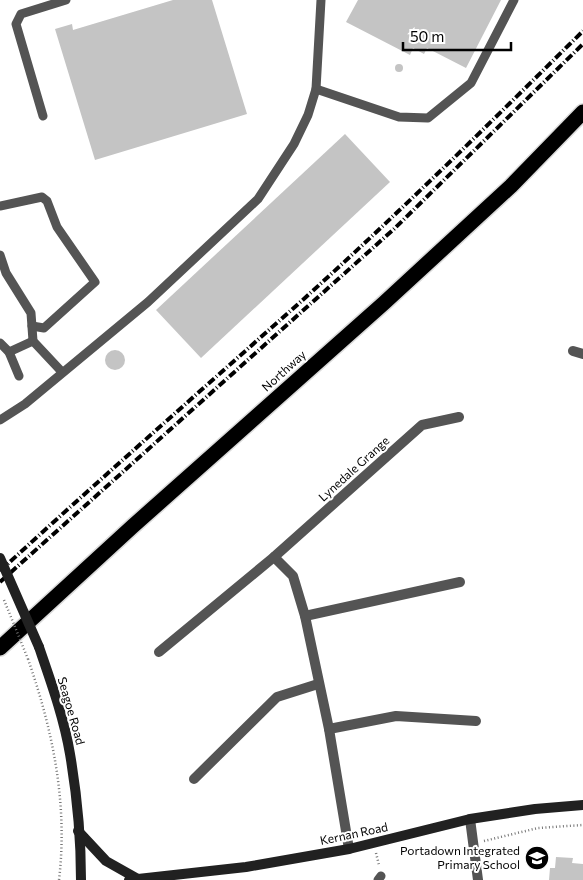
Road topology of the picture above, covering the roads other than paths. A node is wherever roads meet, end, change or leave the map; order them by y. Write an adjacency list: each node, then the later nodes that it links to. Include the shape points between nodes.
1 (66, 0): 4 (lane)
2 (321, 0): 5 (lane)
3 (514, 0): 5 (lane, via 471,83 428,118 399,117)
4 (34, 4): 7 (lane, via 21,14 16,24)
5 (316, 89): 14 (lane, via 294,144 258,199 148,302)
6 (583, 112): 22 (highway, Northway, via 511,186 384,303)
7 (43, 116)
8 (0, 206): 10 (lane, via 42,197 47,201 57,227 95,282 44,328)
9 (0, 256): 10 (lane, via 6,273 32,313)
10 (32, 326): 11 (lane)
11 (33, 341): 13 (lane); 14 (lane)
12 (0, 343): 13 (lane)
13 (9, 352): 15 (lane)
14 (62, 372): 17 (lane, via 26,404)
15 (18, 376)
16 (459, 417): 18 (street, Lynedale Grange, via 422,425)
17 (0, 420)
18 (274, 557): 21 (street, via 293,576); 23 (street, Lynedale Grange)
19 (0, 558): 30 (street, Seagoe Road, bridge, via 39,647 56,698 70,753)
20 (460, 582): 21 (street)
21 (305, 616): 24 (street)
22 (0, 648)
23 (159, 652)
24 (318, 684): 26 (street); 27 (street, via 278,697)
25 (476, 722): 26 (street, via 396,716)
26 (329, 729): 31 (street)
27 (194, 778)
28 (583, 805): 29 (street, Kernan Road)
29 (470, 819): 31 (street, Kernan Road); 35 (street)
30 (78, 831): 32 (street, Seagoe Road); 34 (street, via 106,861)
31 (348, 849): 34 (street, Kernan Road, via 246,867)
32 (81, 880): 33 (street)
33 (89, 880)
34 (134, 880)
35 (478, 880)

